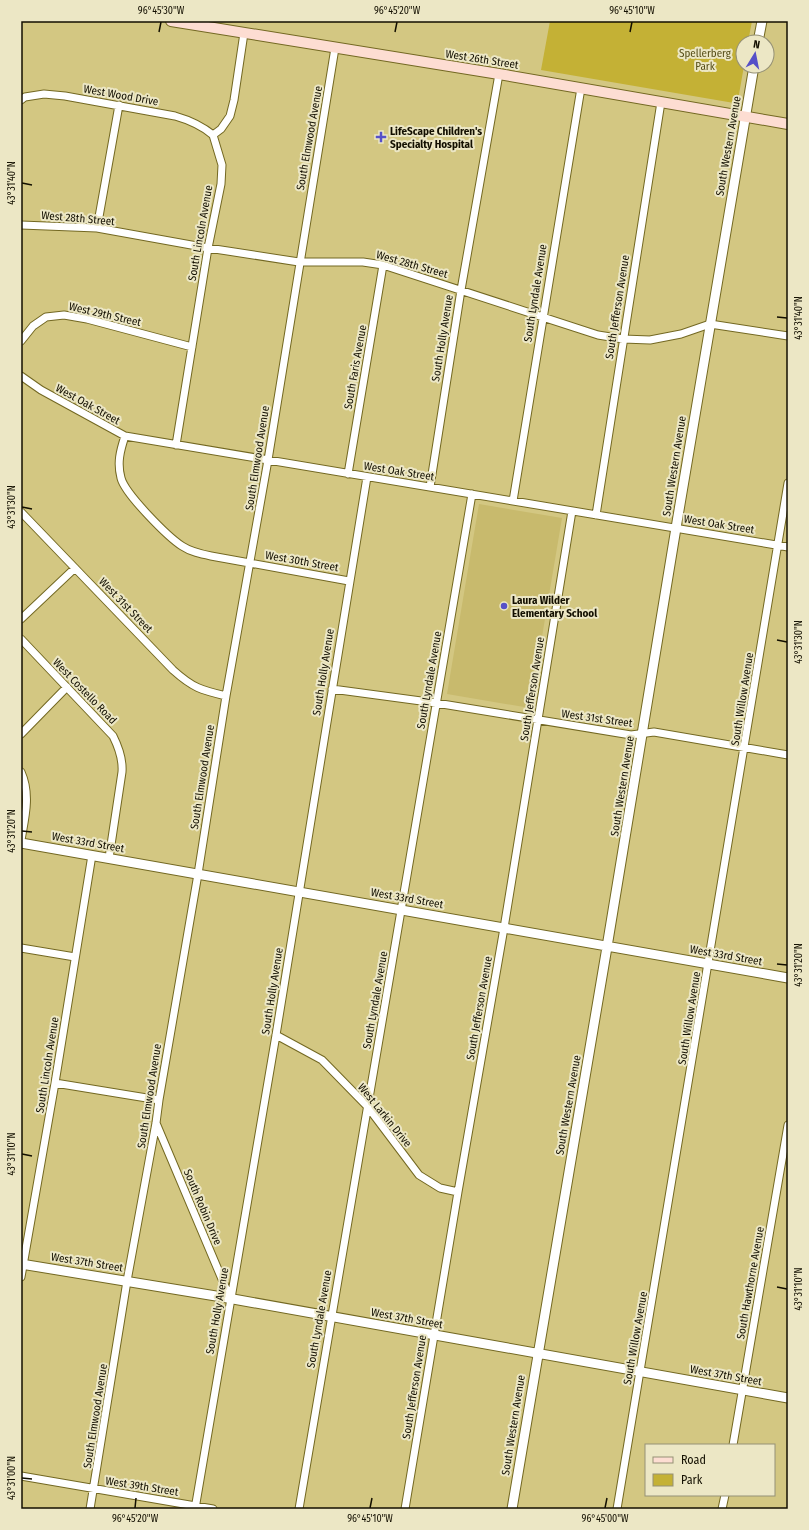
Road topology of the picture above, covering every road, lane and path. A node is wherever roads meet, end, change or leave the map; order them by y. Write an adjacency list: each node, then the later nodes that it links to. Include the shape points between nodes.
1 (171, 21): 3 (main road, West 26th Street)
2 (762, 21): 4 (street)
3 (244, 33): 5 (main road, West 26th Street); 14 (street, via 230,116)
4 (760, 34)
5 (335, 48): 6 (main road, West 26th Street); 18 (street, South Elmwood Avenue)
6 (499, 74): 8 (main road, West 26th Street); 20 (street, South Holly Avenue)
7 (753, 74): 12 (street, South Western Avenue)
8 (581, 88): 10 (main road, West 26th Street); 21 (street, South Lyndale Avenue)
9 (21, 100): 11 (street, West Wood Drive, via 44,94)
10 (661, 102): 12 (main road, West 26th Street); 24 (street, South Jefferson Avenue)
11 (119, 105): 14 (street, West Wood Drive, via 186,119); 16 (street)
12 (746, 117): 13 (main road, West 26th Street); 22 (street, South Western Avenue)
13 (788, 124)
14 (213, 135): 17 (street, South Lincoln Avenue, via 222,165 221,184)
15 (21, 225): 16 (street, West 28th Street)
16 (97, 228): 17 (street, West 28th Street)
17 (208, 248): 18 (street, West 28th Street); 26 (street, South Lincoln Avenue)
18 (299, 262): 19 (street, West 28th Street, via 363,262); 30 (street, South Elmwood Avenue)
19 (383, 265): 20 (street, West 28th Street); 31 (street, South Faris Avenue)
20 (461, 290): 21 (street, West 28th Street); 34 (street, South Holly Avenue)
21 (542, 316): 24 (street, West 28th Street, via 598,335); 36 (street, South Lyndale Avenue)
22 (710, 324): 23 (street, West 28th Street); 24 (street, West 28th Street, via 665,338); 40 (street, South Western Avenue)
23 (788, 336)
24 (623, 339): 39 (street, South Jefferson Avenue)
25 (21, 341): 26 (street, West 29th Street, via 33,326 46,317 64,315)
26 (192, 347): 29 (street, South Lincoln Avenue)
27 (21, 376): 28 (street, West Oak Street, via 41,390)
28 (125, 436): 29 (street, West Oak Street); 43 (street, West 30th Street, via 119,459 122,480 129,494 173,539 194,552)
29 (176, 445): 30 (street, West Oak Street)
30 (268, 460): 31 (street, West Oak Street); 43 (street, South Elmwood Avenue)
31 (348, 474): 32 (street, West Oak Street)
32 (367, 477): 34 (street, West Oak Street); 45 (street, South Holly Avenue)
33 (788, 483): 41 (street, South Willow Avenue)
34 (430, 487): 35 (street, West Oak Street)
35 (472, 494): 36 (street, West Oak Street); 51 (street, South Lyndale Avenue)
36 (513, 501): 37 (street, West Oak Street)
37 (572, 511): 39 (street, West Oak Street); 52 (street, South Jefferson Avenue)
38 (21, 512): 44 (street, West 31st Street)
39 (596, 515): 40 (street, West Oak Street)
40 (676, 528): 41 (street, West Oak Street); 53 (street, South Western Avenue)
41 (778, 545): 42 (street, West Oak Street); 55 (street, South Willow Avenue)
42 (788, 547)
43 (250, 563): 45 (street, West 30th Street); 50 (street, South Elmwood Avenue)
44 (75, 568): 46 (street); 50 (street, West 31st Street, via 185,681 196,688)
45 (349, 581): 49 (street, South Holly Avenue)
46 (21, 619)
47 (21, 639): 48 (street, West Costello Road)
48 (67, 687): 54 (street); 61 (street, West Costello Road, via 113,736 123,761)
49 (332, 688): 51 (street, West 31st Street); 63 (street, South Holly Avenue)
50 (226, 696): 62 (street, South Elmwood Avenue)
51 (436, 703): 52 (street, West 31st Street); 64 (street, South Lyndale Avenue)
52 (538, 720): 53 (street, West 31st Street, via 631,735); 65 (street, South Jefferson Avenue)
53 (642, 733): 55 (street, West 31st Street, via 654,732); 66 (street, South Western Avenue)
54 (21, 734)
55 (745, 747): 56 (street, West 31st Street); 69 (street, South Willow Avenue)
56 (788, 755)
57 (21, 772): 58 (street, via 27,806)
58 (21, 840)
59 (21, 843): 60 (street, West 33rd Street)
60 (92, 855): 61 (street, West 33rd Street); 68 (street, South Lincoln Avenue)
61 (109, 858): 62 (street, West 33rd Street)
62 (198, 874): 63 (street, West 33rd Street); 73 (street, South Elmwood Avenue)
63 (299, 891): 64 (street, West 33rd Street); 71 (street, South Holly Avenue)
64 (402, 910): 65 (street, West 33rd Street); 74 (street, South Lyndale Avenue)
65 (504, 928): 66 (street, West 33rd Street); 77 (street, South Jefferson Avenue)
66 (607, 946): 69 (street, West 33rd Street); 84 (street, South Western Avenue)
67 (21, 948): 68 (street)
68 (75, 957): 72 (street, South Lincoln Avenue)
69 (709, 964): 70 (street, West 33rd Street); 85 (street, South Willow Avenue)
70 (788, 978)
71 (276, 1035): 74 (street, West Larkin Drive, via 322,1060); 81 (street, South Holly Avenue)
72 (55, 1083): 73 (street); 78 (street, South Lincoln Avenue)
73 (159, 1100): 75 (street, South Elmwood Avenue)
74 (367, 1106): 77 (street, West Larkin Drive, via 420,1175 440,1188); 82 (street, South Lyndale Avenue)
75 (156, 1123): 80 (street, South Elmwood Avenue); 81 (street, South Robin Drive)
76 (788, 1125): 86 (street, South Hawthorne Avenue)
77 (458, 1192): 83 (street, South Jefferson Avenue)
78 (22, 1264): 79 (street, South Lincoln Avenue); 80 (street, West 37th Street)
79 (21, 1277)
80 (128, 1281): 81 (street, West 37th Street); 90 (street, South Elmwood Avenue)
81 (230, 1299): 82 (street, West 37th Street); 92 (street, South Holly Avenue)
82 (331, 1316): 83 (street, West 37th Street); 95 (street, South Lyndale Avenue)
83 (434, 1336): 84 (street, West 37th Street); 96 (street, South Jefferson Avenue)
84 (537, 1353): 85 (street, West 37th Street); 97 (street, South Western Avenue)
85 (641, 1372): 86 (street, West 37th Street); 98 (street, South Willow Avenue)
86 (743, 1390): 87 (street, West 37th Street); 88 (street, South Hawthorne Avenue)
87 (788, 1398)
88 (733, 1444)
89 (21, 1476): 90 (street, West 39th Street)
90 (94, 1489): 92 (street, West 39th Street); 93 (street, South Elmwood Avenue)
91 (725, 1496): 99 (street)
92 (195, 1507): 94 (street, West 39th Street)
93 (90, 1509)
94 (213, 1509)
95 (299, 1509)
96 (405, 1509)
97 (512, 1509)
98 (617, 1509)
99 (722, 1509)

